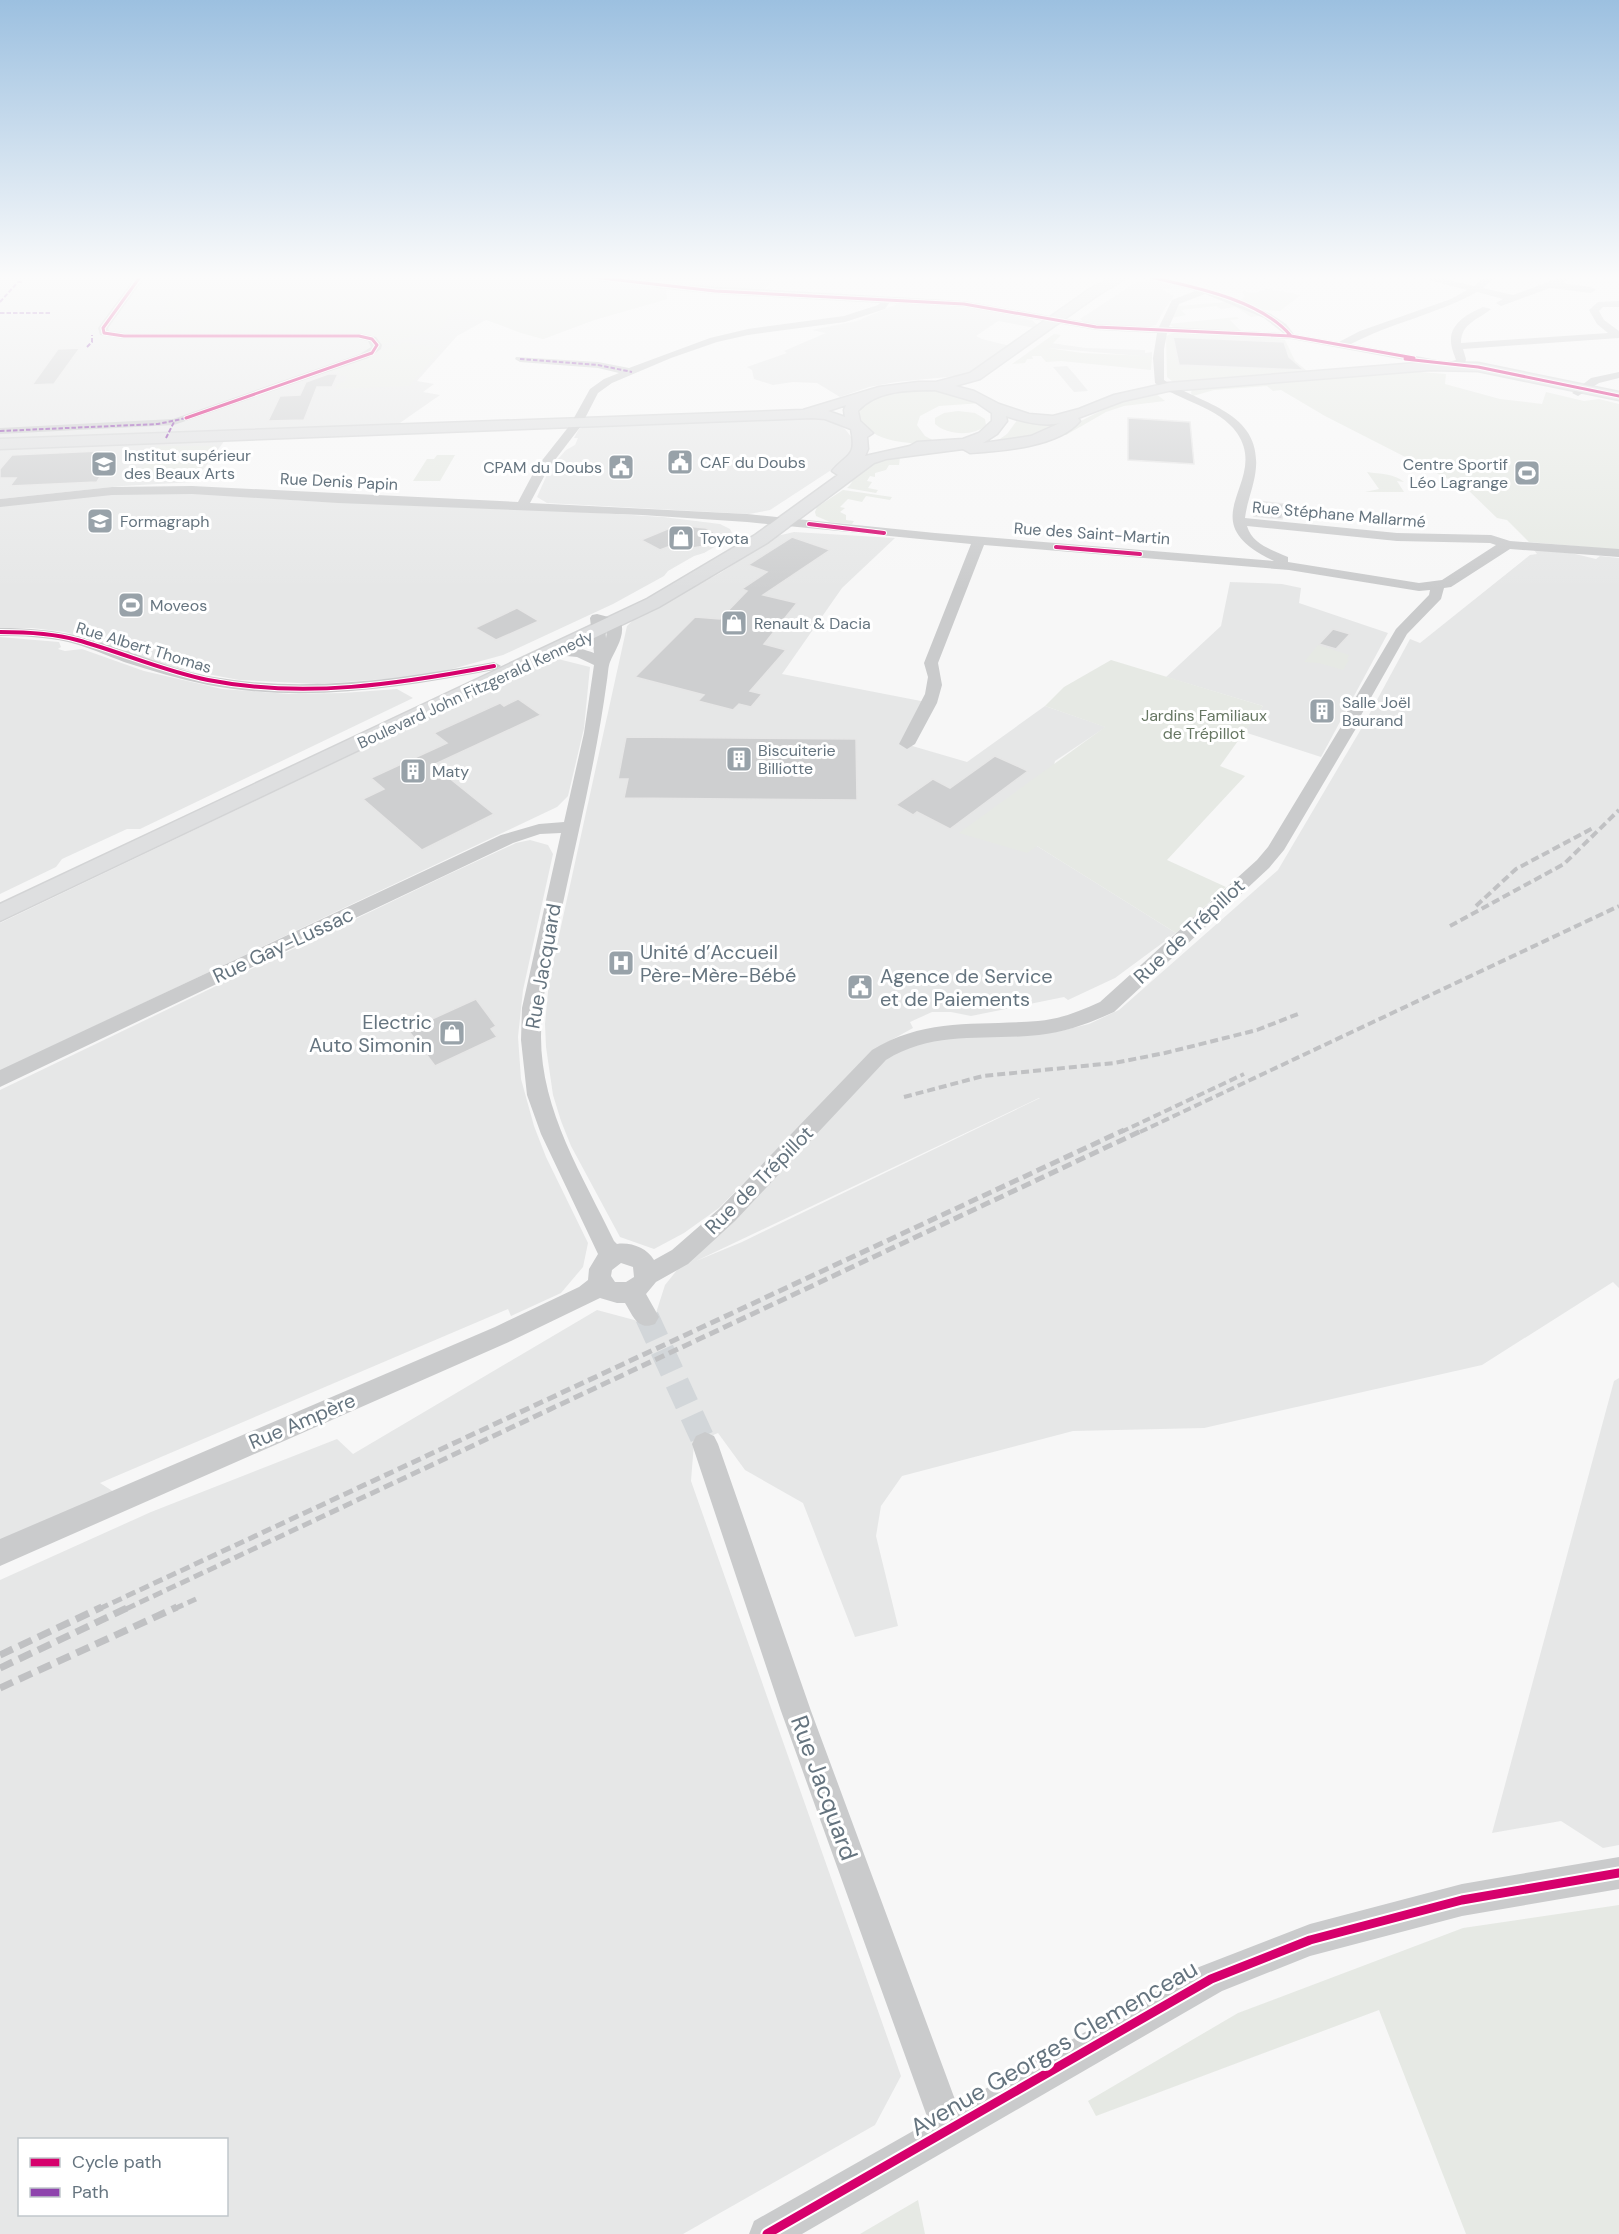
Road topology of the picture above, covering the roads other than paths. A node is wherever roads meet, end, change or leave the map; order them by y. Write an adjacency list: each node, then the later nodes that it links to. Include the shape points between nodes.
1 (296, 381): 20 (street)
2 (608, 381): 18 (street, via 597,388)
3 (945, 381): 9 (main road)
4 (985, 381): 15 (main road, via 984,390)
5 (1162, 381): 10 (street)
6 (1241, 381): 10 (main road)
7 (1533, 381): 11 (main road)
8 (1593, 381): 11 (street)
9 (908, 386): 12 (main road); 15 (main road, via 960,390)
10 (1168, 387): 16 (main road, via 1119,398); 26 (street, Rue Stéphane Mallarmé, via 1219,412 1236,425 1250,447)
11 (1581, 390): 13 (main road); 14 (main road)
12 (879, 391): 17 (main road); 19 (main road, Boulevard John Fitzgerald Kennedy, via 853,406 850,416)
13 (1619, 396)
14 (1619, 402)
15 (992, 406): 16 (main road, via 1038,420); 23 (main road, via 999,419 992,431 974,440)
16 (1084, 412): 23 (main road, via 1057,432 1033,440 970,448)
17 (791, 415): 18 (main road); 19 (main road, via 827,415)
18 (578, 419): 20 (main road); 25 (street, via 542,468)
19 (857, 427): 23 (main road, via 894,443); 27 (main road, Boulevard John Fitzgerald Kennedy, via 862,446 852,463)
20 (166, 430): 21 (street); 22 (main road)
21 (0, 431)
22 (0, 444)
23 (941, 446): 27 (main road, Boulevard John Fitzgerald Kennedy, via 869,460)
24 (0, 503): 25 (street, Rue Denis Papin, via 112,491 180,489)
25 (522, 506): 27 (street, Rue Denis Papin, via 677,514)
26 (1238, 521): 29 (street, Rue Stéphane Mallarmé, via 1397,537 1491,539); 31 (street, Rue des Saint-Martin, via 1240,532 1257,549)
27 (772, 524): 28 (street, Rue des Saint-Martin); 33 (main road, Boulevard John Fitzgerald Kennedy, via 704,575)
28 (979, 541): 31 (street, Rue des Saint-Martin); 38 (street, via 931,663 935,676 930,705)
29 (1508, 545): 30 (street); 32 (street)
30 (1619, 553)
31 (1296, 567): 32 (street, Rue des Saint-Martin)
32 (1437, 586): 44 (street, Rue de Trépillot, via 1436,596 1401,632 1275,850 1107,1007 1075,1021 1040,1028 941,1032 897,1044 879,1055 746,1197 680,1257)
33 (603, 624): 35 (main road, Boulevard John Fitzgerald Kennedy); 36 (street, Rue Jacquard); 37 (main road, Boulevard John Fitzgerald Kennedy)
34 (0, 632): 37 (street, Rue Albert Thomas, via 71,638 138,662 211,681 299,689 428,679)
35 (556, 651): 36 (street, via 575,650); 41 (main road, Boulevard John Fitzgerald Kennedy)
36 (602, 663): 39 (street, Rue Jacquard, via 592,734)
37 (494, 666): 40 (main road, Boulevard John Fitzgerald Kennedy)
38 (907, 744)
39 (570, 827): 42 (street, Rue Gay-Lussac, via 539,829 507,839); 43 (street, Rue Jacquard, via 532,1008 532,1051 537,1095 548,1124)
40 (0, 900)
41 (0, 913)
42 (0, 1079)
43 (613, 1256): 44 (street, via 629,1253); 45 (street, via 601,1265)
44 (639, 1275): 45 (street, via 614,1293); 46 (street)
45 (601, 1284): 48 (street, Rue Ampère, via 503,1334)
46 (647, 1317)
47 (705, 1444): 50 (street, Rue Jacquard, via 795,1712)
48 (0, 1553)
49 (1619, 1873): 50 (street, Avenue Georges Clemenceau, via 1462,1900 1310,1940 1211,1979)
50 (950, 2130): 51 (street, Avenue Georges Clemenceau)
51 (767, 2234)

